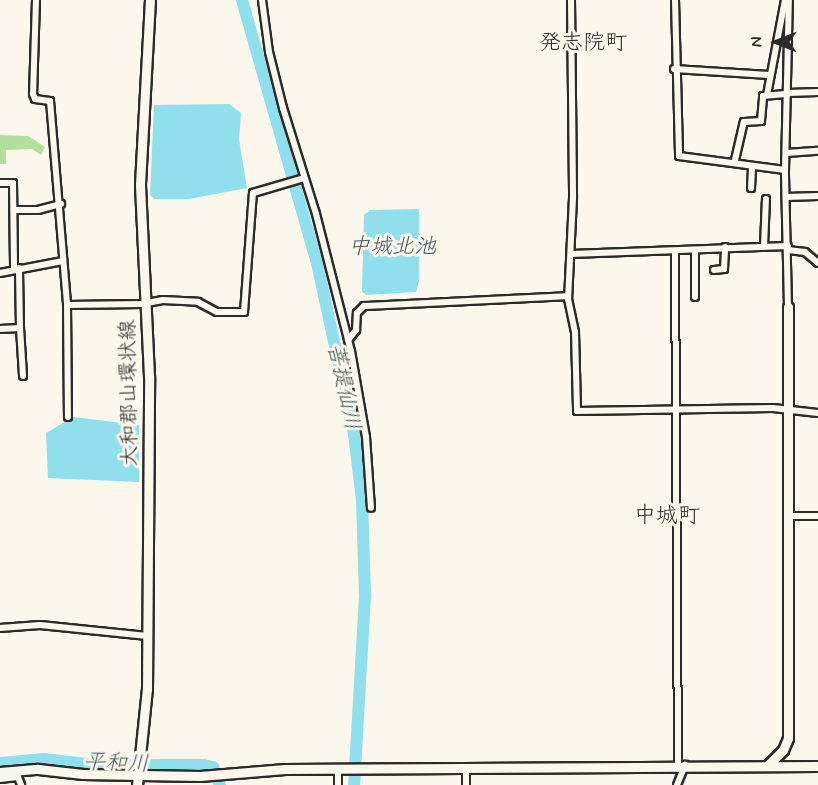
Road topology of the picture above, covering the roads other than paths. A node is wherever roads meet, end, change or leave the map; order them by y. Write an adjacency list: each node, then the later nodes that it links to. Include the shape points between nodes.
1 (36, 0): 23 (street, via 33,94 35,99 50,101)
2 (150, 0): 38 (street, 大和郡山環状線, via 140,184)
3 (262, 0): 17 (street, via 269,52)
4 (571, 0): 30 (street)
5 (675, 0): 7 (street)
6 (787, 0): 8 (street); 10 (street)
7 (674, 69): 8 (street); 14 (street, via 678,156)
8 (769, 75): 11 (street)
9 (818, 92): 10 (street)
10 (788, 94): 11 (street); 13 (street)
11 (767, 95): 14 (street, via 763,96 761,121 744,122)
12 (818, 151): 13 (street)
13 (786, 153): 16 (street)
14 (735, 160): 15 (street)
15 (752, 167): 16 (street); 19 (street)
16 (785, 170): 21 (street)
17 (303, 179): 38 (street, via 252,193 244,312 217,312 191,301); 43 (street)
18 (0, 183): 24 (street, via 13,183)
19 (751, 188)
20 (818, 196): 21 (street)
21 (786, 197): 27 (street)
22 (766, 199): 25 (street)
23 (61, 204): 24 (street, via 38,210); 31 (street)
24 (14, 210): 33 (street)
25 (764, 246): 26 (street); 27 (street)
26 (725, 247): 29 (street); 34 (street, via 724,269)
27 (788, 248): 32 (street, via 805,252); 40 (street)
28 (675, 251): 29 (street); 30 (street); 45 (street)
29 (695, 251): 37 (street)
30 (571, 254): 36 (street)
31 (63, 261): 33 (street); 39 (street)
32 (818, 263)
33 (16, 268): 35 (street); 41 (street)
34 (714, 270)
35 (0, 273)
36 (568, 296): 43 (street, via 364,306 357,313 356,330); 45 (street, via 575,332 577,411)
37 (695, 297)
38 (146, 303): 39 (street); 53 (street, 大和郡山環状線)
39 (67, 305): 48 (street)
40 (788, 307): 46 (street)
41 (20, 328): 42 (street); 44 (street)
42 (0, 329)
43 (348, 340): 49 (street, via 366,437)
44 (23, 376)
45 (678, 410): 46 (street); 54 (street)
46 (786, 411): 47 (street); 50 (street)
47 (818, 413)
48 (68, 417)
49 (371, 508)
50 (787, 516): 51 (street); 55 (street, via 788,738 783,750)
51 (818, 516)
52 (0, 628): 53 (street, via 40,625)
53 (147, 636): 60 (street, 大和郡山環状線)
54 (681, 765): 55 (street); 57 (street); 65 (street)
55 (768, 765): 56 (street)
56 (818, 766)
57 (466, 768): 58 (street); 64 (street)
58 (339, 770): 60 (street, via 200,776); 63 (street)
59 (0, 772): 60 (street)
60 (138, 772)
61 (0, 779): 62 (street, via 18,777)
62 (21, 785)
63 (338, 785)
64 (466, 785)
65 (677, 785)

